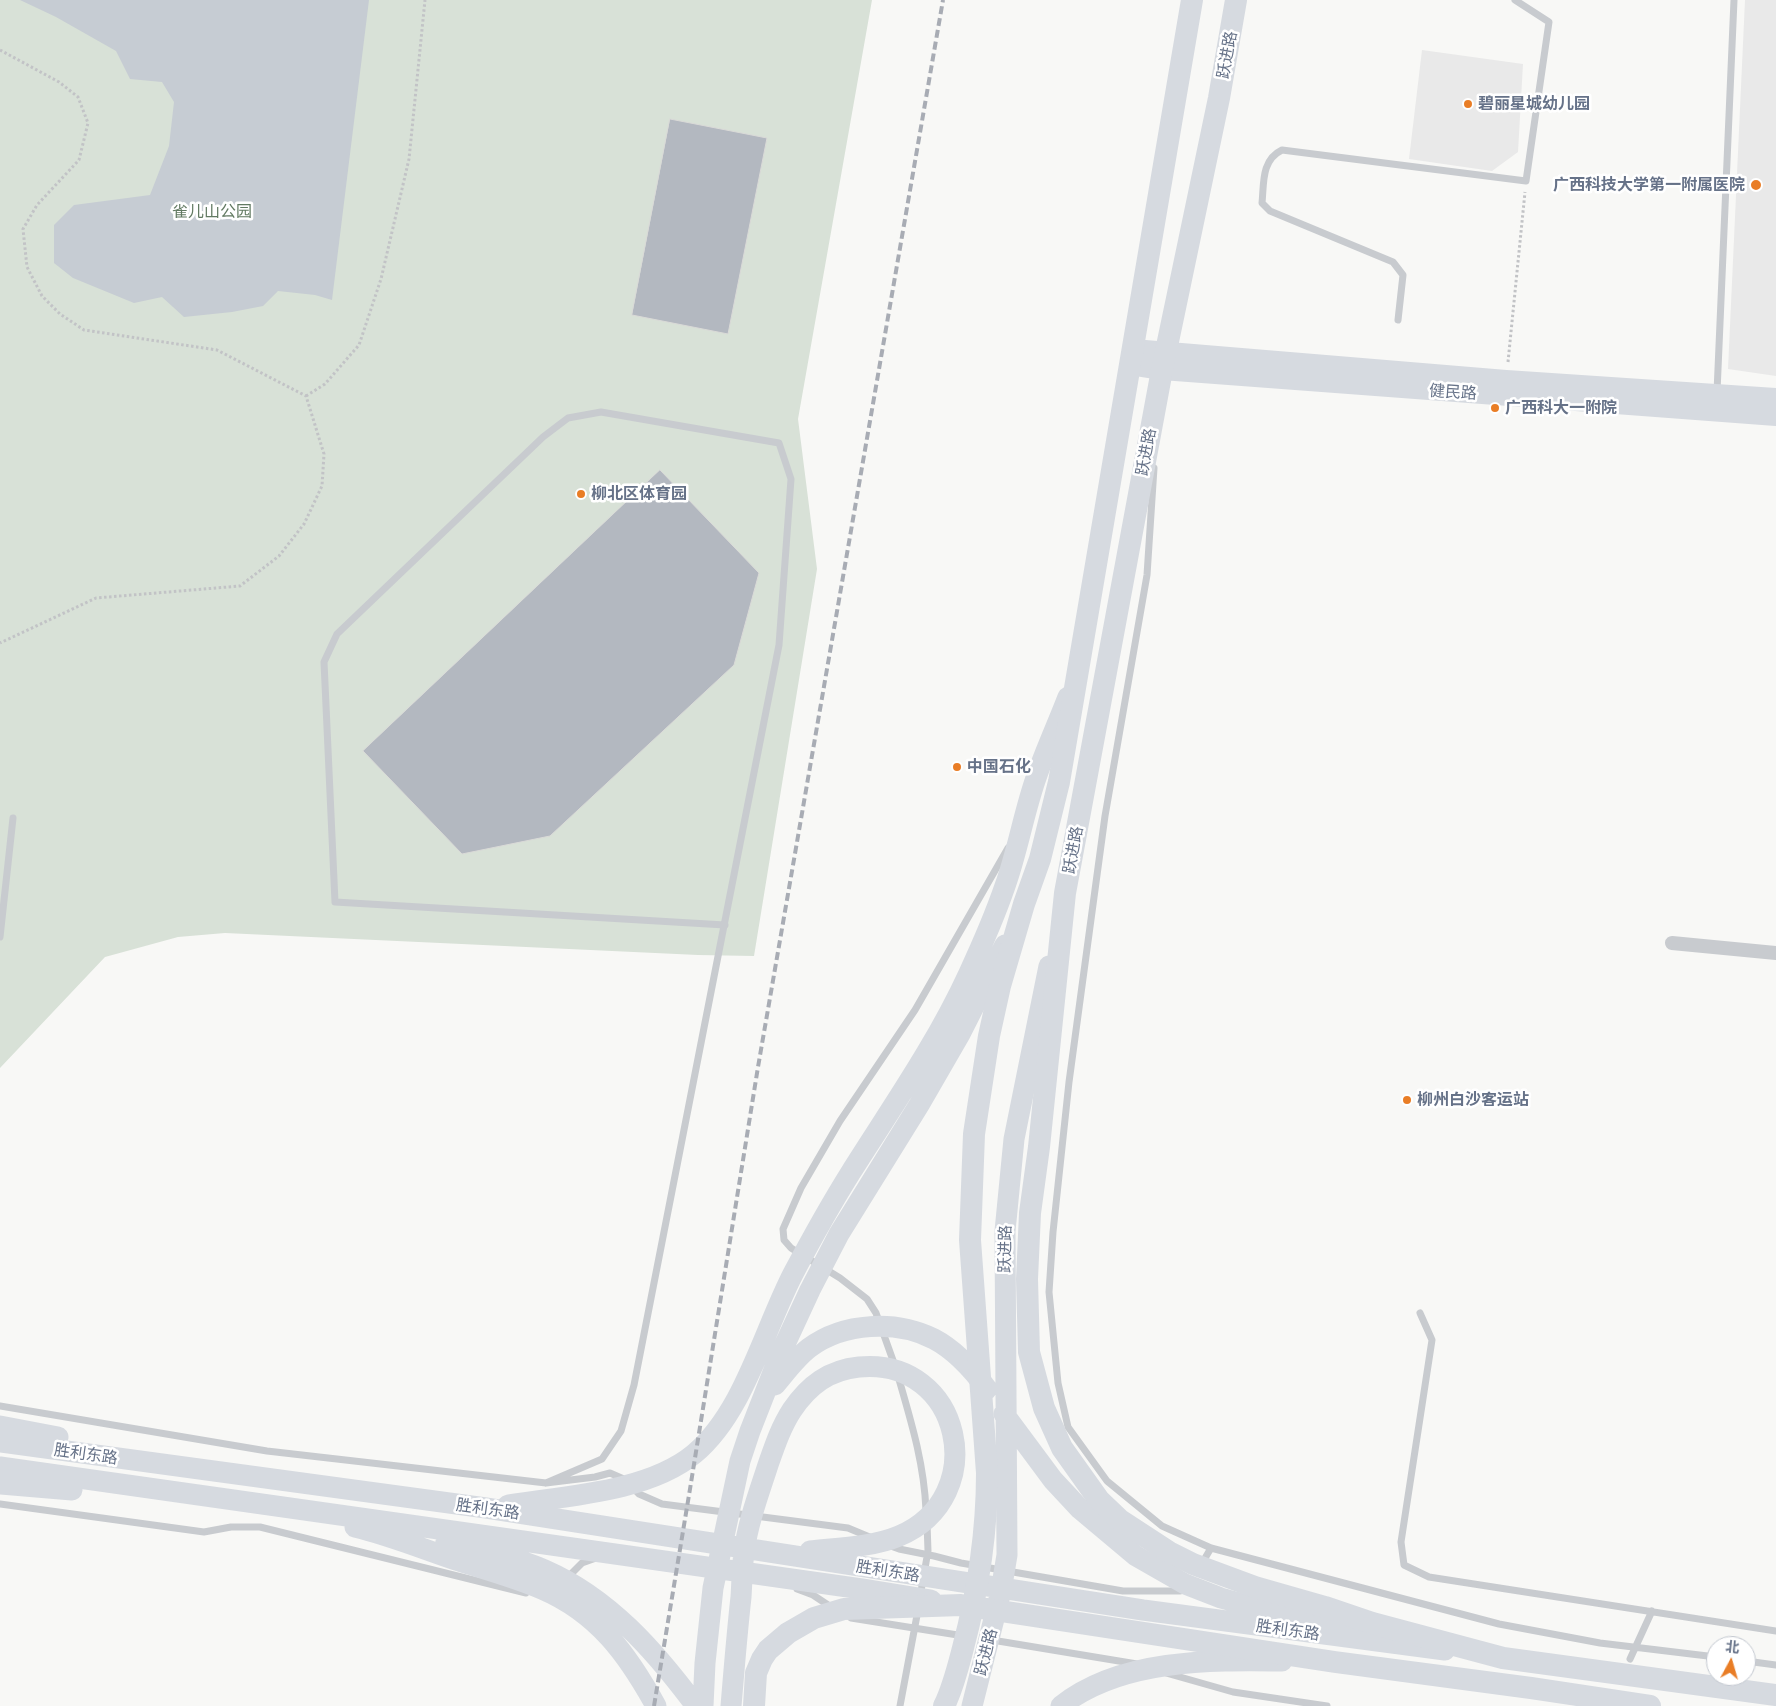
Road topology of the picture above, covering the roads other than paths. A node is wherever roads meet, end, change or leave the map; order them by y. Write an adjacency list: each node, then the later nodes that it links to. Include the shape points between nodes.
1 (1192, 0): 6 (highway, 跃进路)
2 (1236, 0): 7 (highway, 跃进路, via 1219,98)
3 (1515, 0): 5 (lane, via 1549,22 1526,181 1282,150 1274,154 1266,167 1262,203 1270,211 1393,262 1403,275)
4 (1734, 0): 8 (lane)
5 (1398, 320)
6 (1132, 357): 7 (main road, 健民路); 13 (highway, 跃进路)
7 (1163, 362): 8 (main road, 健民路); 10 (main road, 健民路); 11 (lane); 16 (highway, 跃进路)
8 (1717, 394): 9 (main road, 健民路)
9 (1776, 398)
10 (1776, 416)
11 (1156, 448)
12 (1155, 458): 36 (lane, via 1147,575 1103,836 1068,1091 1049,1292 1058,1383 1068,1426 1106,1481 1162,1526)
13 (1077, 676): 15 (main road, via 1037,776); 17 (highway, 跃进路, via 1059,782)
14 (13, 818): 19 (lane)
15 (1025, 820): 34 (main road, via 1005,887 950,1011 817,1230 780,1299 743,1384 712,1437 691,1456 668,1470 637,1482 594,1492); 38 (lane, via 915,1010 840,1121 801,1188 782,1229 784,1240 791,1248 854,1288 876,1313 891,1350 917,1441 925,1485)
16 (1065, 893): 47 (highway, via 1030,1213 1027,1279 1029,1352 1044,1408 1062,1448 1099,1500 1120,1520 1168,1552 1255,1587); 67 (main road, 跃进路, via 1016,1130 1007,1201 1004,1266 1006,1555 1002,1591)
17 (1027, 897): 23 (main road, 跃进路, via 960,1034 839,1234 779,1357); 66 (highway, via 1000,986 974,1134 970,1240 987,1506 976,1592 956,1677)
18 (725, 925): 18 (lane, via 335,902 324,662 337,634 543,437 568,418 601,412 779,443 791,479 779,645); 29 (lane, via 634,1385 621,1431 602,1459)
19 (0, 937)
20 (1672, 943): 21 (street)
21 (1776, 953)
22 (1420, 1313): 46 (lane, via 1432,1340 1401,1542 1404,1564 1429,1577)
23 (762, 1401): 47 (main road, via 801,1355 834,1335 888,1326 922,1334 947,1348 971,1370 1053,1480 1080,1509 1136,1556 1185,1584 1221,1598 1272,1612); 62 (main road, 跃进路, via 740,1461 713,1588)
24 (0, 1406): 29 (lane, via 267,1451)
25 (0, 1426): 27 (main road, via 49,1434)
26 (0, 1442): 27 (main road, 胜利东路)
27 (178, 1466): 34 (main road, 胜利东路)
28 (0, 1467): 31 (main road, 胜利东路)
29 (546, 1483): 38 (lane, via 610,1473 624,1478 639,1494 662,1504 848,1528 899,1549)
30 (0, 1484): 31 (main road, via 87,1491)
31 (172, 1490): 32 (main road, 胜利东路)
32 (248, 1501): 35 (main road); 45 (main road, 胜利东路)
33 (0, 1504): 44 (lane, via 204,1532 231,1527 260,1527 533,1594)
34 (486, 1508): 37 (main road, 胜利东路)
35 (359, 1528): 60 (main road, via 515,1579 565,1601 609,1636 626,1655); 61 (main road, via 445,1542 508,1557 545,1570 589,1595 630,1627)
36 (1211, 1548): 38 (lane, via 1193,1577 1180,1590 1124,1591 960,1563); 52 (lane, via 1499,1624)
37 (787, 1554): 54 (main road, 胜利东路, via 1143,1610); 63 (main road, via 897,1537 930,1515 948,1490 955,1446 950,1420 935,1396 912,1377 882,1367 852,1368 828,1375 813,1384 778,1433 744,1551)
38 (927, 1554): 48 (lane)
39 (721, 1577): 42 (lane, via 596,1558 582,1563)
40 (731, 1579): 41 (lane)
41 (750, 1582)
42 (561, 1584)
43 (789, 1588): 48 (lane, via 813,1594 853,1619)
44 (554, 1591)
45 (961, 1605): 56 (highway, 胜利东路); 64 (highway, via 844,1609 814,1618 788,1633 765,1655 756,1673)
46 (1652, 1611): 49 (lane); 52 (lane)
47 (1372, 1623): 54 (highway)
48 (915, 1628): 50 (lane); 65 (lane)
49 (1776, 1631)
50 (973, 1637)
51 (982, 1639): 69 (lane, via 1127,1662 1233,1692)
52 (1635, 1647): 53 (lane); 55 (lane)
53 (1706, 1656)
54 (1503, 1658): 59 (highway, 胜利东路)
55 (1630, 1659)
56 (1335, 1662): 68 (main road, via 1183,1662 1097,1685); 70 (highway, 胜利东路)
57 (1756, 1662): 58 (lane)
58 (1776, 1665)
59 (1776, 1696)
60 (656, 1706)
61 (696, 1706)
62 (703, 1706)
63 (732, 1706)
64 (754, 1706)
65 (900, 1706)
66 (944, 1706)
67 (972, 1706)
68 (1061, 1706)
69 (1327, 1706)
70 (1650, 1706)

